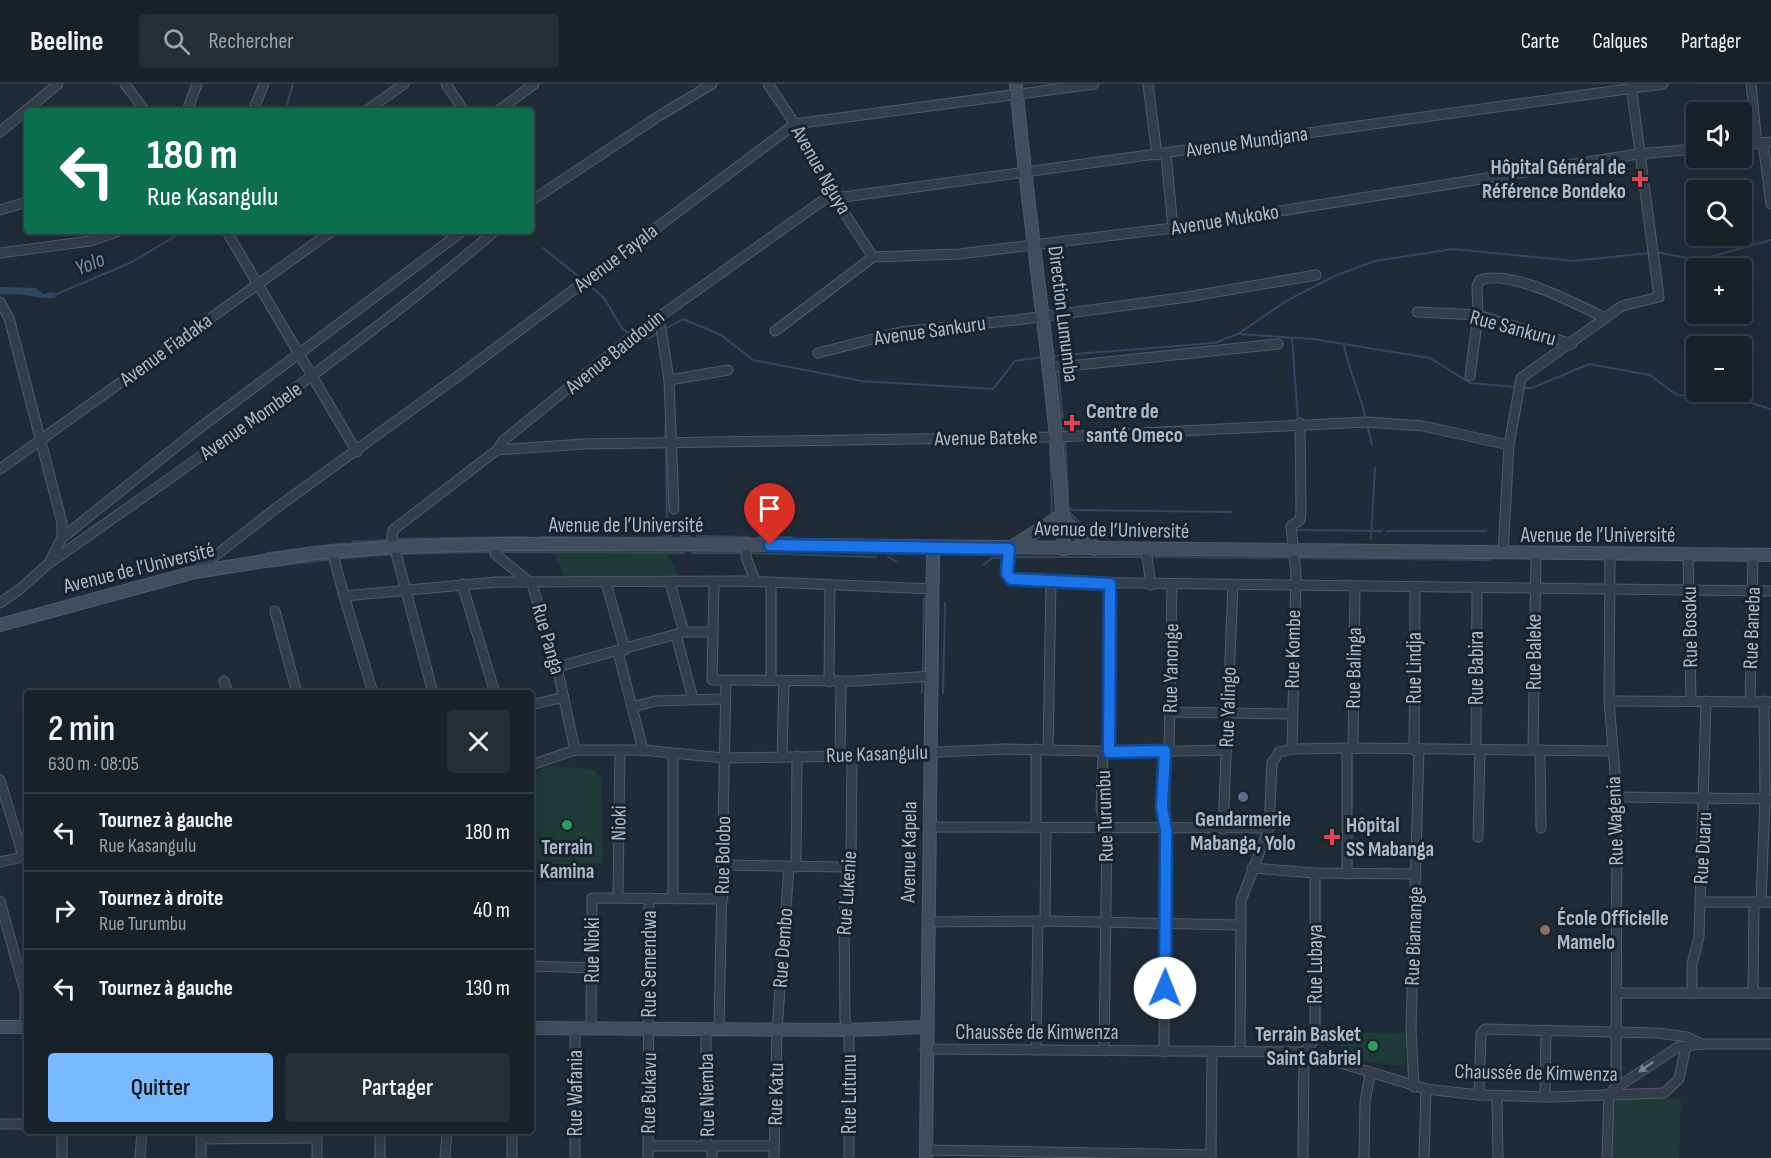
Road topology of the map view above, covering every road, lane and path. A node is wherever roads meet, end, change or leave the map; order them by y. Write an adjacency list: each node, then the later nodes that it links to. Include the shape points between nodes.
1 (58, 84): 16 (street)
2 (125, 84): 17 (street)
3 (197, 84): 18 (street)
4 (264, 84): 19 (street)
5 (404, 84): 20 (street)
6 (446, 84): 21 (street)
7 (534, 84): 22 (street)
8 (712, 84): 32 (street)
9 (768, 84): 24 (street, Avenue Nguya)
10 (1094, 84): 15 (street, Avenue Fayala)
11 (1148, 84): 28 (street)
12 (1663, 84): 14 (street, Avenue Mundjana)
13 (1751, 84): 26 (street)
14 (1631, 86): 28 (street, Avenue Mundjana); 29 (street)
15 (1017, 89): 24 (street, Avenue Fayala); 30 (main road, Direction Lumumba)
16 (29, 108)
17 (143, 108)
18 (188, 108)
19 (254, 108)
20 (370, 108)
21 (462, 108)
22 (502, 108)
23 (24, 112): 25 (street)
24 (795, 124): 31 (street, Avenue Nguya); 69 (street, Avenue Fayala)
25 (0, 132)
26 (1764, 143): 34 (street)
27 (1686, 150): 29 (street, Avenue Mukoko)
28 (1162, 154): 30 (street, Avenue Mundjana); 36 (street)
29 (1638, 154): 36 (street, Avenue Mukoko); 51 (street, via 1659,297 1630,303)
30 (1024, 171): 31 (street, Avenue Mundjana, via 844,197); 42 (main road, Direction Lumumba)
31 (832, 194): 44 (street, Avenue Nguya); 52 (street, Avenue Baudouin)
32 (534, 199)
33 (24, 203): 35 (street)
34 (1771, 204)
35 (0, 210)
36 (1173, 228): 42 (street, Avenue Mukoko)
37 (110, 234): 43 (street, via 90,241)
38 (228, 234): 46 (street)
39 (328, 234): 46 (street, Avenue Fiadaka)
40 (459, 234): 57 (street)
41 (491, 234): 61 (street, Avenue Mombele)
42 (1035, 246): 44 (street, Avenue Mukoko); 50 (main road, Direction Lumumba)
43 (0, 253)
44 (873, 257): 53 (street)
45 (1316, 275): 50 (street, Avenue Sankuru)
46 (258, 285): 57 (street); 65 (street, Avenue Fiadaka)
47 (0, 302): 65 (street, via 9,318)
48 (1418, 312): 49 (street, Rue Sankuru)
49 (1478, 315): 51 (street, via 1477,286 1480,280 1493,278 1536,287); 55 (street, Rue Sankuru); 60 (street)
50 (1044, 316): 56 (street, Avenue Sankuru, via 900,332); 58 (main road, Direction Lumumba)
51 (1605, 318): 55 (street)
52 (660, 326): 62 (street); 68 (street, Avenue Baudouin, via 631,337 504,440)
53 (775, 331)
54 (1278, 344): 58 (street)
55 (1572, 344): 67 (street, via 1521,378)
56 (819, 353)
57 (298, 354): 61 (street); 73 (street)
58 (1050, 362): 64 (main road, Direction Lumumba)
59 (728, 370): 62 (street)
60 (1470, 376)
61 (312, 378): 69 (street); 90 (street, Avenue Mombele)
62 (669, 380): 66 (street)
63 (1300, 423): 64 (street, Avenue Bateke); 67 (street, Avenue Bateke, via 1402,423); 81 (street, Rue Kombe, via 1301,512 1300,520 1291,526)
64 (1058, 437): 66 (street, Avenue Bateke); 72 (main road, Direction Lumumba)
65 (39, 441): 70 (street, Avenue Fiadaka); 73 (street, via 59,508)
66 (671, 443): 68 (street, Avenue Bateke); 71 (street)
67 (1509, 445): 84 (street)
68 (497, 450): 76 (street, Avenue Baudouin, via 393,530)
69 (357, 452): 91 (street, Avenue Fayala, via 275,509)
70 (0, 469)
71 (674, 509)
72 (1062, 515): 78 (main road); 79 (main road, Direction Lumumba); 80 (main road)
73 (62, 538): 90 (street)
74 (496, 544): 75 (main road, Avenue de l’Université); 76 (main road, Avenue de l’Université); 99 (street, Rue Panga, via 495,554)
75 (746, 545): 77 (main road, Avenue de l’Université); 92 (street)
76 (395, 547): 83 (main road, Avenue de l’Université); 112 (street)
77 (933, 548): 78 (main road, Avenue de l’Université); 111 (main road, Avenue Kapela)
78 (1009, 549): 79 (main road, Avenue de l’Université); 94 (street, via 1007,573 1011,579)
79 (1064, 549): 80 (main road, Avenue de l’Université)
80 (1095, 549): 82 (main road, Avenue de l’Université)
81 (1295, 549): 82 (main road, Avenue de l’Université); 84 (main road, Avenue de l’Université); 105 (street, Rue Kombe)
82 (1146, 550): 102 (street)
83 (332, 551): 91 (main road, Avenue de l’Université); 116 (street)
84 (1503, 554): 85 (main road, Avenue de l’Université)
85 (1536, 554): 87 (main road, Avenue de l’Université); 109 (street, Rue Baleke)
86 (1688, 554): 87 (main road, Avenue de l’Université); 88 (main road, Avenue de l’Université); 113 (street, Rue Bosoku)
87 (1610, 555): 110 (street, Rue Wagenia)
88 (1753, 555): 89 (main road, Avenue de l’Université); 114 (street, Rue Baneba)
89 (1771, 555)
90 (48, 564): 117 (street, Avenue Mombele)
91 (195, 572): 120 (main road, Avenue de l’Université)
92 (755, 581): 93 (street); 97 (street)
93 (771, 582): 100 (street); 128 (street)
94 (1051, 582): 101 (street); 158 (street)
95 (606, 583): 96 (street); 99 (street); 124 (street)
96 (670, 583): 97 (street); 123 (street)
97 (714, 583): 122 (street)
98 (462, 584): 99 (street); 112 (street); 137 (street)
99 (532, 584): 125 (street, Rue Panga)
100 (830, 584): 111 (street); 131 (street)
101 (1110, 584): 102 (street); 165 (street, Rue Turumbu)
102 (1151, 585): 103 (street)
103 (1172, 585): 104 (street); 148 (street, Rue Yanonge)
104 (1233, 585): 105 (street); 149 (street, Rue Yalingo)
105 (1294, 586): 107 (street); 150 (street, Rue Kombe)
106 (1415, 586): 107 (street); 108 (street); 160 (street, Rue Lindja)
107 (1355, 587): 151 (street, Rue Balinga)
108 (1477, 587): 109 (street); 154 (street, Rue Babira)
109 (1534, 587): 110 (street); 161 (street, Rue Baleke)
110 (1611, 588): 113 (street); 141 (street, Rue Wagenia)
111 (933, 589): 126 (main road, Avenue Kapela)
112 (404, 590): 116 (street); 136 (street)
113 (1689, 591): 114 (street); 142 (street, Rue Bosoku)
114 (1753, 591): 115 (street); 145 (street, Rue Baneba)
115 (1771, 591)
116 (344, 596): 135 (street)
117 (0, 603)
118 (274, 611): 134 (street)
119 (0, 615): 120 (main road, Avenue de l’Université)
120 (28, 615): 121 (main road, Avenue de l’Université)
121 (0, 625)
122 (713, 632): 123 (street); 127 (street, via 712,680)
123 (680, 634): 124 (street); 139 (street)
124 (621, 651): 125 (street); 147 (street)
125 (557, 667): 138 (street, Rue Panga)
126 (933, 676): 132 (street); 164 (main road, Avenue Kapela)
127 (726, 680): 128 (street); 140 (street, Rue Bolobo)
128 (771, 680): 130 (street)
129 (224, 681): 133 (street)
130 (784, 681): 131 (street); 167 (street)
131 (829, 681): 132 (street)
132 (841, 682): 169 (street)
133 (227, 690)
134 (296, 690)
135 (372, 690)
136 (429, 690)
137 (494, 690)
138 (564, 697): 146 (street); 155 (street, Rue Panga)
139 (693, 699): 140 (street); 147 (street)
140 (726, 699): 171 (street, Rue Bolobo)
141 (1609, 701): 142 (street); 163 (street, Rue Wagenia)
142 (1691, 701): 143 (street)
143 (1706, 701): 145 (street); 175 (street, Rue Duaru)
144 (1768, 701): 145 (street); 176 (street)
145 (1750, 702)
146 (534, 704)
147 (633, 707): 157 (street)
148 (1171, 712): 149 (street); 162 (street, Rue Yanonge)
149 (1227, 713): 150 (street); 159 (street, Rue Yalingo)
150 (1292, 714): 153 (street, Rue Kombe)
151 (1350, 748): 153 (street); 160 (street); 193 (street, Rue Balinga)
152 (1036, 749): 158 (street, Rue Kasangulu); 164 (street, Rue Kasangulu); 178 (street)
153 (1292, 749): 179 (street, via 1279,752 1272,763)
154 (1478, 749): 160 (street); 161 (street); 184 (street, Rue Babira)
155 (575, 750): 156 (street, Rue Kasangulu); 172 (street, Rue Kasangulu)
156 (620, 750): 157 (street, Rue Kasangulu); 195 (street, Nioki)
157 (643, 750): 166 (street, Rue Kasangulu)
158 (1048, 750): 165 (street, Rue Kasangulu)
159 (1226, 750): 162 (street, Rue Kasangulu); 182 (street, Rue Yalingo)
160 (1417, 750): 194 (street, Rue Biamange)
161 (1536, 750): 163 (street); 180 (street, Rue Baleke)
162 (1167, 751): 165 (street, Rue Kasangulu); 183 (street, Rue Yanonge, via 1162,807)
163 (1612, 751): 174 (street, Rue Wagenia)
164 (932, 752): 170 (street, Rue Kasangulu); 177 (main road, Avenue Kapela)
165 (1109, 752): 181 (street, Rue Turumbu, via 1103,756 1101,809)
166 (674, 754): 171 (street, Rue Kasangulu); 196 (street)
167 (782, 756): 168 (street, Rue Kasangulu); 171 (street, Rue Kasangulu)
168 (797, 756): 169 (street, Rue Kasangulu); 189 (street, Rue Dembo)
169 (840, 756): 170 (street, Rue Kasangulu)
170 (852, 756): 190 (street, Rue Lukenie)
171 (724, 758): 188 (street, Rue Bolobo)
172 (534, 764)
173 (0, 780): 185 (street)
174 (1617, 797): 175 (street); 210 (street, Rue Wagenia)
175 (1705, 798): 176 (street); 200 (street, Rue Duaru)
176 (1768, 800): 201 (street)
177 (928, 827): 178 (street); 203 (main road, Avenue Kapela)
178 (1041, 828): 181 (street); 202 (street)
179 (1269, 828): 182 (street); 191 (street)
180 (1540, 828)
181 (1107, 829): 183 (street); 204 (street, Rue Turumbu)
182 (1223, 829): 183 (street)
183 (1166, 830): 205 (street, Rue Yanonge)
184 (1478, 837)
185 (24, 853)
186 (24, 856): 187 (street)
187 (0, 861)
188 (723, 865): 189 (street); 198 (street, Rue Bolobo)
189 (792, 867): 190 (street); 223 (street, Rue Dembo)
190 (847, 867): 224 (street, Rue Lukenie, via 844,993)
191 (1252, 868): 192 (street); 206 (street, via 1243,892)
192 (1315, 873): 193 (street); 236 (street, Rue Lubaya, via 1316,1029)
193 (1347, 874): 194 (street)
194 (1416, 874): 238 (street, Rue Biamange, via 1411,1029)
195 (618, 897): 197 (street); 208 (street, Rue Nioki, via 592,897)
196 (673, 897): 197 (street); 198 (street)
197 (650, 898): 220 (street, Rue Semendwa)
198 (723, 899): 222 (street, Rue Bolobo)
199 (0, 901): 209 (street)
200 (1700, 902): 201 (street); 211 (street, Rue Duaru)
201 (1762, 902): 212 (street)
202 (1041, 921): 203 (street); 204 (street); 231 (street)
203 (928, 922): 216 (main road, Avenue Kapela)
204 (1106, 922): 205 (street); 232 (street, Rue Turumbu)
205 (1166, 925): 206 (street); 235 (street, Rue Yanonge)
206 (1241, 925): 234 (street)
207 (534, 966): 208 (street)
208 (592, 968): 219 (street, Rue Nioki)
209 (24, 988)
210 (1618, 993): 211 (street); 226 (street, Rue Wagenia)
211 (1692, 993): 212 (street)
212 (1753, 993): 213 (street)
213 (1771, 993)
214 (0, 1027): 215 (main road)
215 (24, 1027)
216 (926, 1027): 224 (main road, Chaussée de Kimwenza); 230 (main road, Avenue Kapela)
217 (534, 1028): 218 (main road, Chaussée de Kimwenza)
218 (575, 1029): 219 (main road, Chaussée de Kimwenza); 266 (street, Rue Wafania)
219 (591, 1029): 220 (main road, Chaussée de Kimwenza)
220 (650, 1029): 221 (main road, Chaussée de Kimwenza); 254 (street, Rue Bukavu)
221 (706, 1029): 222 (main road, Chaussée de Kimwenza); 255 (street, Rue Niemba)
222 (719, 1029): 223 (main road, Chaussée de Kimwenza)
223 (777, 1030): 224 (main road, Chaussée de Kimwenza); 256 (street, Rue Katu)
224 (849, 1030): 270 (street, Rue Lutunu)
225 (1546, 1030): 226 (street); 241 (street, via 1482,1031); 243 (street)
226 (1617, 1032): 227 (street, via 1676,1035); 240 (street, Rue Wagenia)
227 (1701, 1044): 228 (street); 229 (street)
228 (1771, 1044)
229 (1686, 1046): 240 (street, one-way to 240, via 1664,1054); 240 (street, Chaussée de Kimwenza, via 1680,1079 1664,1093)
230 (925, 1049): 231 (street, Chaussée de Kimwenza); 257 (main road, Avenue Kapela)
231 (1036, 1050): 232 (street, Chaussée de Kimwenza)
232 (1104, 1051): 235 (street, Chaussée de Kimwenza)
233 (1212, 1051): 234 (street, Chaussée de Kimwenza); 235 (street, Chaussée de Kimwenza); 258 (street)
234 (1240, 1051): 236 (street, Chaussée de Kimwenza)
235 (1164, 1052)
236 (1304, 1052): 237 (street, Chaussée de Kimwenza); 271 (street)
237 (1370, 1074): 238 (street, Chaussée de Kimwenza); 272 (street)
238 (1414, 1087): 239 (street, Chaussée de Kimwenza)
239 (1426, 1089): 241 (street, Chaussée de Kimwenza); 273 (street)
240 (1613, 1090): 243 (street, Chaussée de Kimwenza); 275 (street, Rue Wagenia)
241 (1479, 1095): 242 (street, Chaussée de Kimwenza)
242 (1497, 1096): 243 (street, Chaussée de Kimwenza); 274 (street)
243 (1545, 1096)
244 (0, 1124): 245 (street)
245 (24, 1124)
246 (62, 1134): 259 (street)
247 (142, 1134): 260 (street)
248 (259, 1134): 252 (street); 253 (street)
249 (380, 1134): 263 (street)
250 (447, 1134): 264 (street)
251 (512, 1134): 265 (street)
252 (201, 1135): 261 (street)
253 (317, 1135): 262 (street)
254 (648, 1146): 255 (street); 267 (street, Rue Bukavu)
255 (708, 1146): 256 (street); 268 (street, Rue Niemba)
256 (774, 1146): 269 (street, Rue Katu)
257 (926, 1154): 258 (street)
258 (1211, 1156)
259 (62, 1158)
260 (140, 1158)
261 (201, 1158)
262 (317, 1158)
263 (380, 1158)
264 (446, 1158)
265 (512, 1158)
266 (574, 1158)
267 (648, 1158)
268 (712, 1158)
269 (774, 1158)
270 (849, 1158)
271 (1303, 1158)
272 (1364, 1158)
273 (1424, 1158)
274 (1498, 1158)
275 (1607, 1158)

